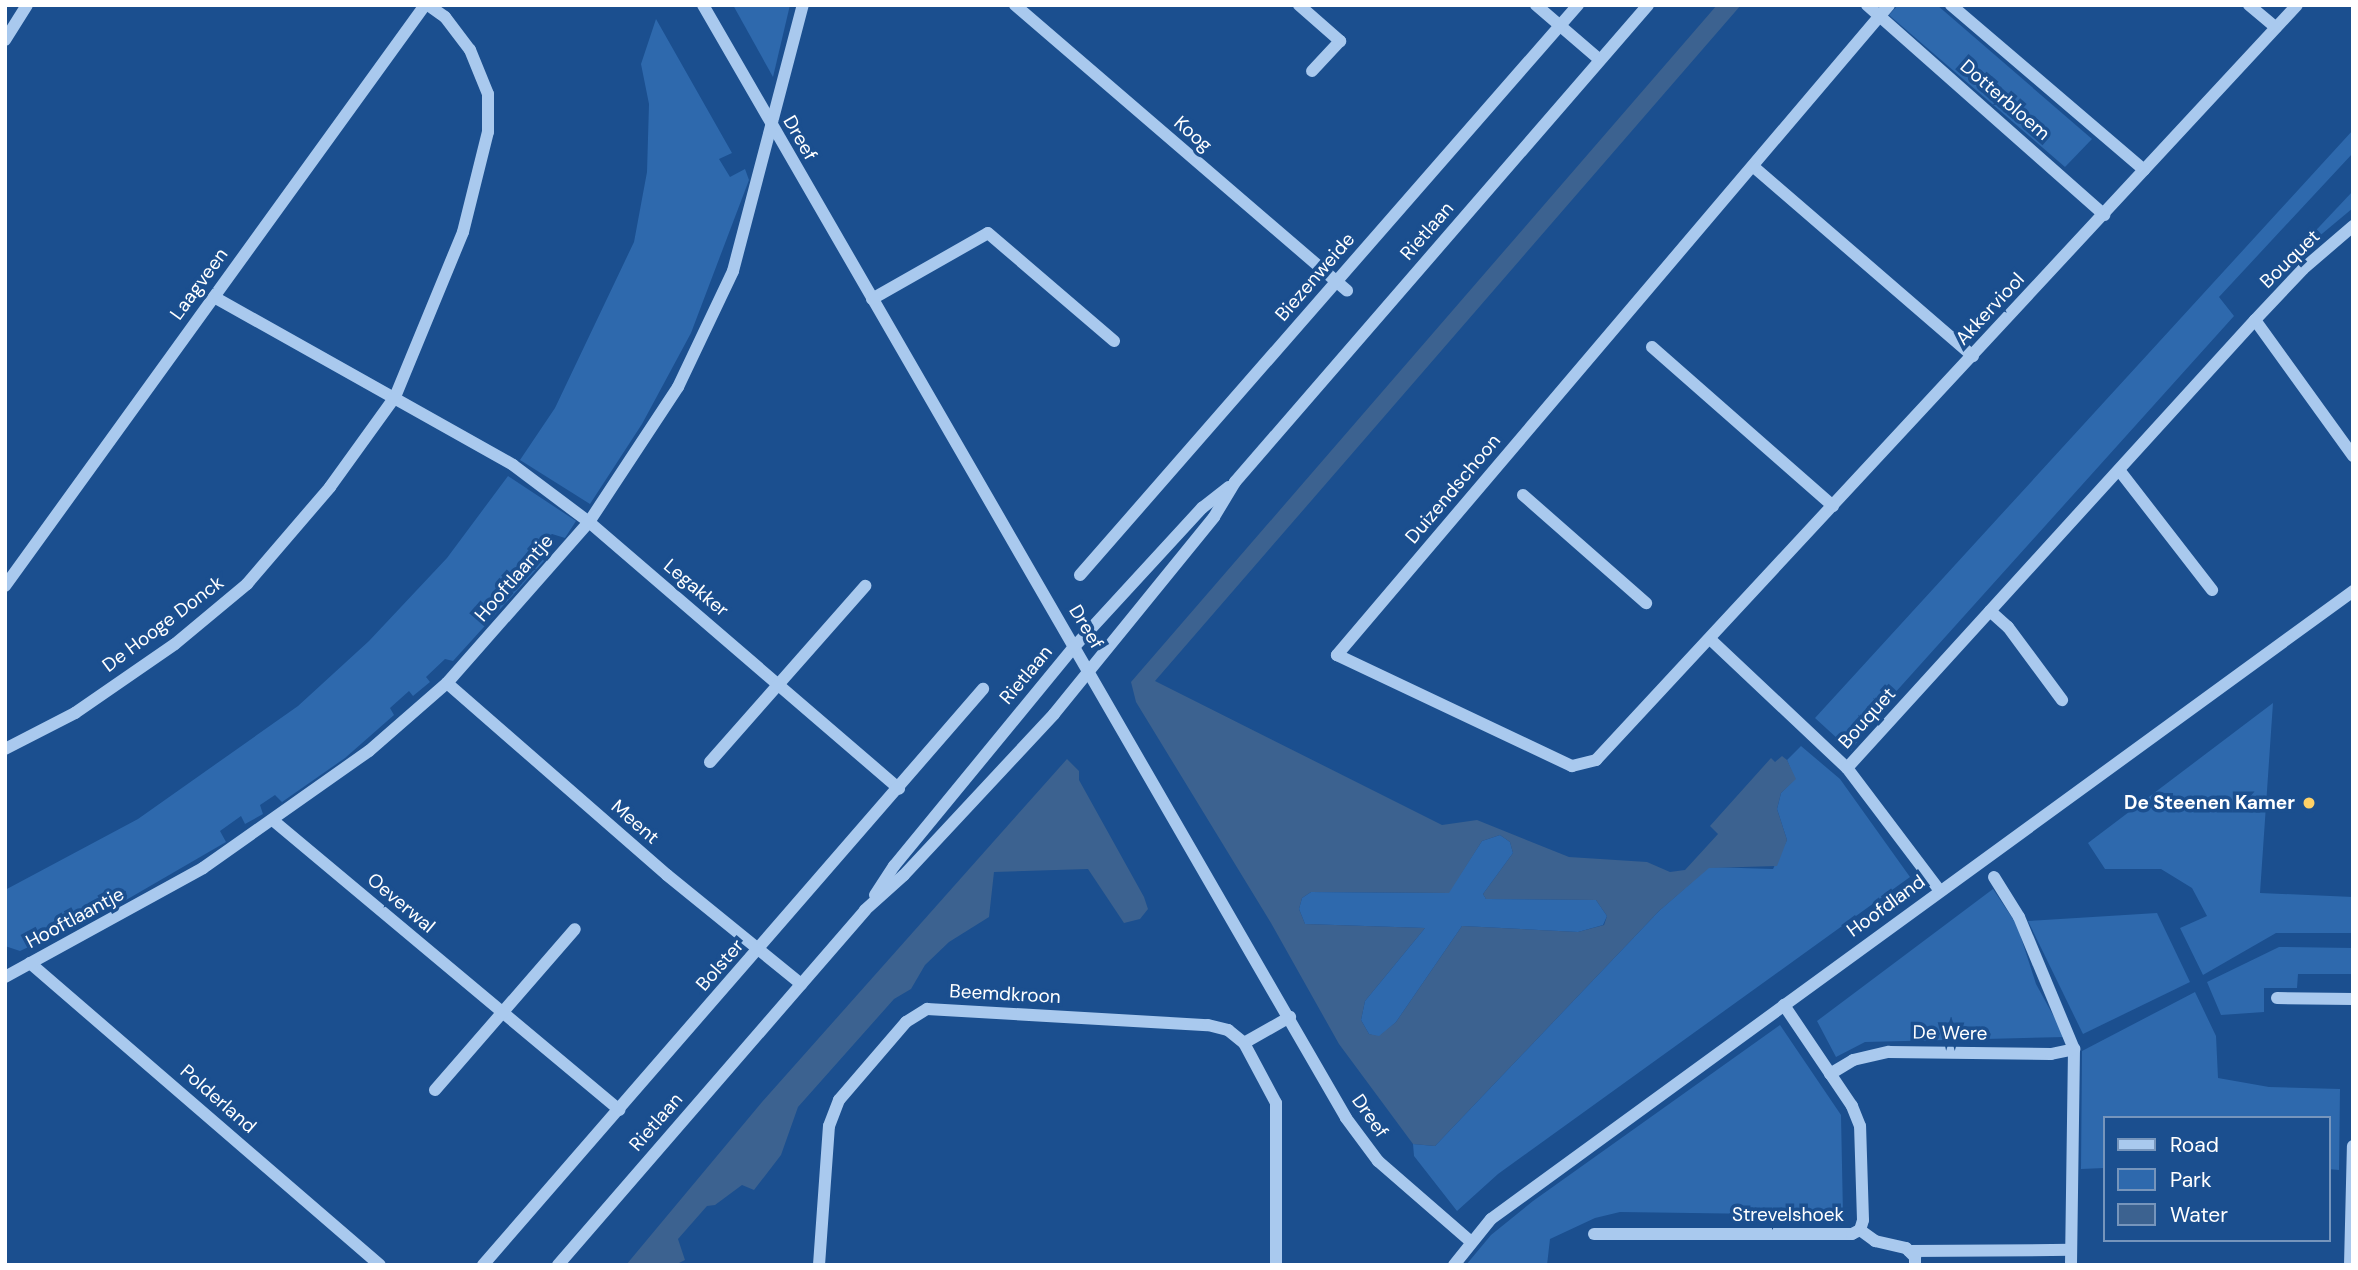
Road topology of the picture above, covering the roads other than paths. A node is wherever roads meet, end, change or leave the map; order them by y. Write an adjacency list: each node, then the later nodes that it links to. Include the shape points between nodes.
1 (27, 5): 18 (street)
2 (426, 5): 28 (street, Laagveen); 34 (street, De Hooge Donck, via 445,17 470,50 488,94 488,132 463,232)
3 (703, 5): 21 (street, Dreef)
4 (803, 5): 21 (street, Hooftlaantje)
5 (1015, 5): 26 (street, Koog)
6 (1299, 5): 20 (street, via 1340,41)
7 (1536, 5): 16 (street)
8 (1578, 5): 16 (street, Biezenweide)
9 (1648, 5): 19 (street, Rietlaan)
10 (1867, 5): 15 (street, Dotterbloem)
11 (1889, 5): 15 (street, Duizendschoon)
12 (1951, 5): 23 (street, Dotterbloem)
13 (2249, 5): 17 (street)
14 (2297, 5): 17 (street, Akkerviool)
15 (1877, 19): 22 (street, Duizendschoon); 24 (street, Dotterbloem)
16 (1561, 26): 19 (street); 26 (street, Biezenweide)
17 (2276, 28): 23 (street, Akkerviool)
18 (5, 40)
19 (1601, 60): 37 (street, Rietlaan)
20 (1312, 71)
21 (773, 129): 29 (street, Dreef); 40 (street, Hooftlaantje, via 733,271 678,387)
22 (1755, 168): 33 (street); 56 (street, Duizendschoon, via 1337,655)
23 (2144, 170): 24 (street, Akkerviool)
24 (2104, 215): 33 (street, Akkerviool)
25 (2353, 226): 30 (street, Bouquet, via 2303,269)
26 (1336, 282): 27 (street, Koog); 41 (street, Biezenweide)
27 (1347, 291)
28 (214, 297): 34 (street); 42 (street, Laagveen)
29 (872, 299): 31 (street, via 989,233); 49 (street, Dreef)
30 (2255, 320): 35 (street); 36 (street, Bouquet)
31 (1114, 341)
32 (1651, 347): 39 (street)
33 (1973, 356): 39 (street, Akkerviool)
34 (395, 397): 40 (street, via 513,465); 55 (street, De Hooge Donck, via 330,487 247,584 175,644 75,713)
35 (2353, 456)
36 (2119, 470): 44 (street); 47 (street, Bouquet)
37 (1235, 482): 49 (street, Rietlaan, via 1202,508); 50 (street, Rietlaan, via 1214,517)
38 (1523, 495): 46 (street)
39 (1833, 506): 48 (street, Akkerviool)
40 (589, 522): 51 (street, Hooftlaantje); 52 (street, Legakker)
41 (1080, 575)
42 (5, 586)
43 (865, 586): 52 (street)
44 (2212, 590)
45 (2353, 590): 62 (street, Hoofdland)
46 (1646, 603)
47 (1990, 611): 54 (street, via 2008,627); 58 (street, Bouquet)
48 (1710, 639): 56 (street, Akkerviool, via 1596,760 1572,766); 58 (street)
49 (1075, 646): 50 (street, Dreef); 63 (street, Rietlaan, via 894,866)
50 (1090, 672): 63 (street, Rietlaan, via 904,875); 73 (street, Dreef)
51 (447, 683): 60 (street, Hooftlaantje, via 369,751); 65 (street, Meent)
52 (778, 684): 57 (street); 59 (street, Legakker)
53 (984, 689): 59 (street, Bolster)
54 (2062, 700)
55 (5, 749)
56 (1553, 758)
57 (710, 762)
58 (1847, 768): 62 (street, Bouquet)
59 (899, 789): 65 (street, Bolster)
60 (275, 822): 66 (street, Hooftlaantje, via 125,914); 72 (street, Oeverwal)
61 (1994, 877): 75 (street, via 2019,917)
62 (1940, 891): 71 (street, Hoofdland)
63 (865, 910): 68 (street, Rietlaan)
64 (575, 929): 72 (street)
65 (758, 951): 68 (street, Meent); 78 (street, Bolster)
66 (30, 963): 67 (street, Hooftlaantje); 85 (street, Polderland)
67 (5, 977)
68 (801, 984): 87 (street, Rietlaan)
69 (2277, 998): 70 (street)
70 (2353, 999)
71 (1784, 1005): 76 (street, Strevelshoek); 82 (street, Hoofdland, via 1491,1219)
72 (502, 1013): 77 (street); 78 (street, Oeverwal)
73 (1290, 1017): 74 (street); 82 (street, Dreef, via 1362,1142)
74 (1244, 1043): 88 (street, Beemdkroon, via 1228,1030 1208,1025 927,1009 906,1022 839,1100 829,1126); 89 (street, via 1278,1113)
75 (2074, 1049): 76 (street, De Were, via 2051,1054 1880,1053 1853,1060); 83 (street)
76 (1830, 1074): 80 (street, Strevelshoek, via 1860,1126 1864,1220)
77 (435, 1090)
78 (619, 1110): 86 (street, Bolster)
79 (2352, 1146): 93 (street)
80 (1860, 1230): 81 (street, Strevelshoek, via 1852,1234); 84 (street, via 1875,1241)
81 (1594, 1234)
82 (1470, 1241): 90 (street, Hoofdland)
83 (2071, 1250): 84 (street); 92 (street)
84 (1909, 1251): 91 (street)
85 (380, 1265)
86 (483, 1265)
87 (558, 1265)
88 (819, 1265)
89 (1276, 1265)
90 (1454, 1265)
91 (1915, 1265)
92 (2071, 1265)
93 (2350, 1265)

